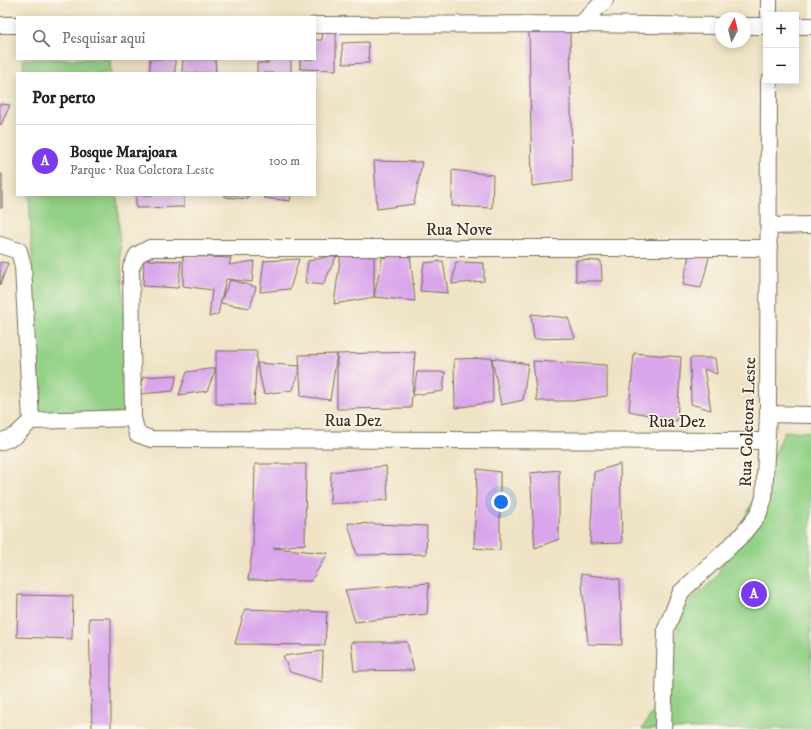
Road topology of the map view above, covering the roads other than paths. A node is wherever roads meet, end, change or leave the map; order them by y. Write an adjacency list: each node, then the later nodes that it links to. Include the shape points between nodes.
1 (605, 0): 4 (street)
2 (769, 0): 3 (street)
3 (769, 12)
4 (581, 24): 7 (street); 8 (street)
5 (0, 25): 6 (street)
6 (16, 25)
7 (316, 25)
8 (715, 26)
9 (751, 26): 10 (street)
10 (763, 26)
11 (799, 26): 12 (street)
12 (811, 26)
13 (769, 84): 15 (street, Rua Coletora Leste)
14 (811, 225): 15 (street)
15 (769, 226): 18 (street, Rua Coletora Leste)
16 (0, 245): 22 (street, via 19,251 23,266)
17 (150, 248): 18 (street, Rua Nove); 21 (street, Rua Dez, via 137,255 131,268)
18 (768, 248): 19 (street, Rua Coletora Leste)
19 (768, 414): 20 (street); 23 (street, Rua Coletora Leste)
20 (811, 415)
21 (133, 418): 22 (street); 23 (street, Rua Dez, via 137,434 151,439)
22 (32, 420): 24 (street, via 15,436)
23 (766, 441): 25 (street, Rua Coletora Leste, via 764,498 758,515 741,536 681,592 666,629)
24 (0, 442)
25 (664, 729)

